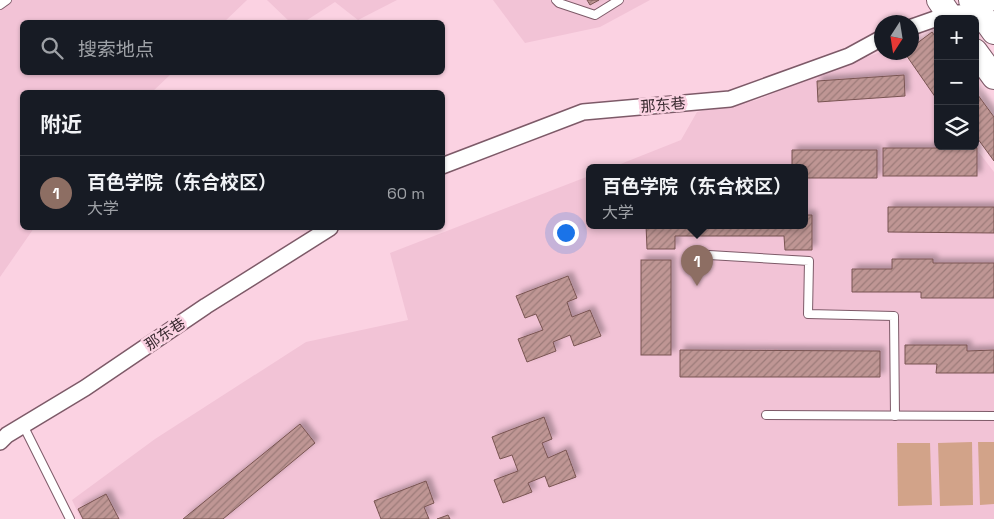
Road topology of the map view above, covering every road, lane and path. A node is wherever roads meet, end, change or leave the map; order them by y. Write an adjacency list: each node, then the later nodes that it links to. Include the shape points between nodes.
1 (7, 0): 5 (lane)
2 (556, 0): 3 (lane, via 595,15)
3 (619, 0)
4 (981, 4): 6 (street); 8 (main road)
5 (0, 5)
6 (947, 11): 7 (street)
7 (919, 24)
8 (994, 32)
9 (874, 42): 12 (street, 那东巷, via 849,56 730,99 583,112)
10 (979, 56): 11 (main road)
11 (994, 77)
12 (445, 165)
13 (327, 230): 18 (street, 那东巷)
14 (692, 254): 16 (lane, via 809,261 808,314 894,316)
15 (766, 415): 16 (lane)
16 (895, 416): 17 (lane)
17 (994, 416)
18 (23, 425): 19 (street, 那东巷); 20 (lane)
19 (0, 442)
20 (70, 519)

